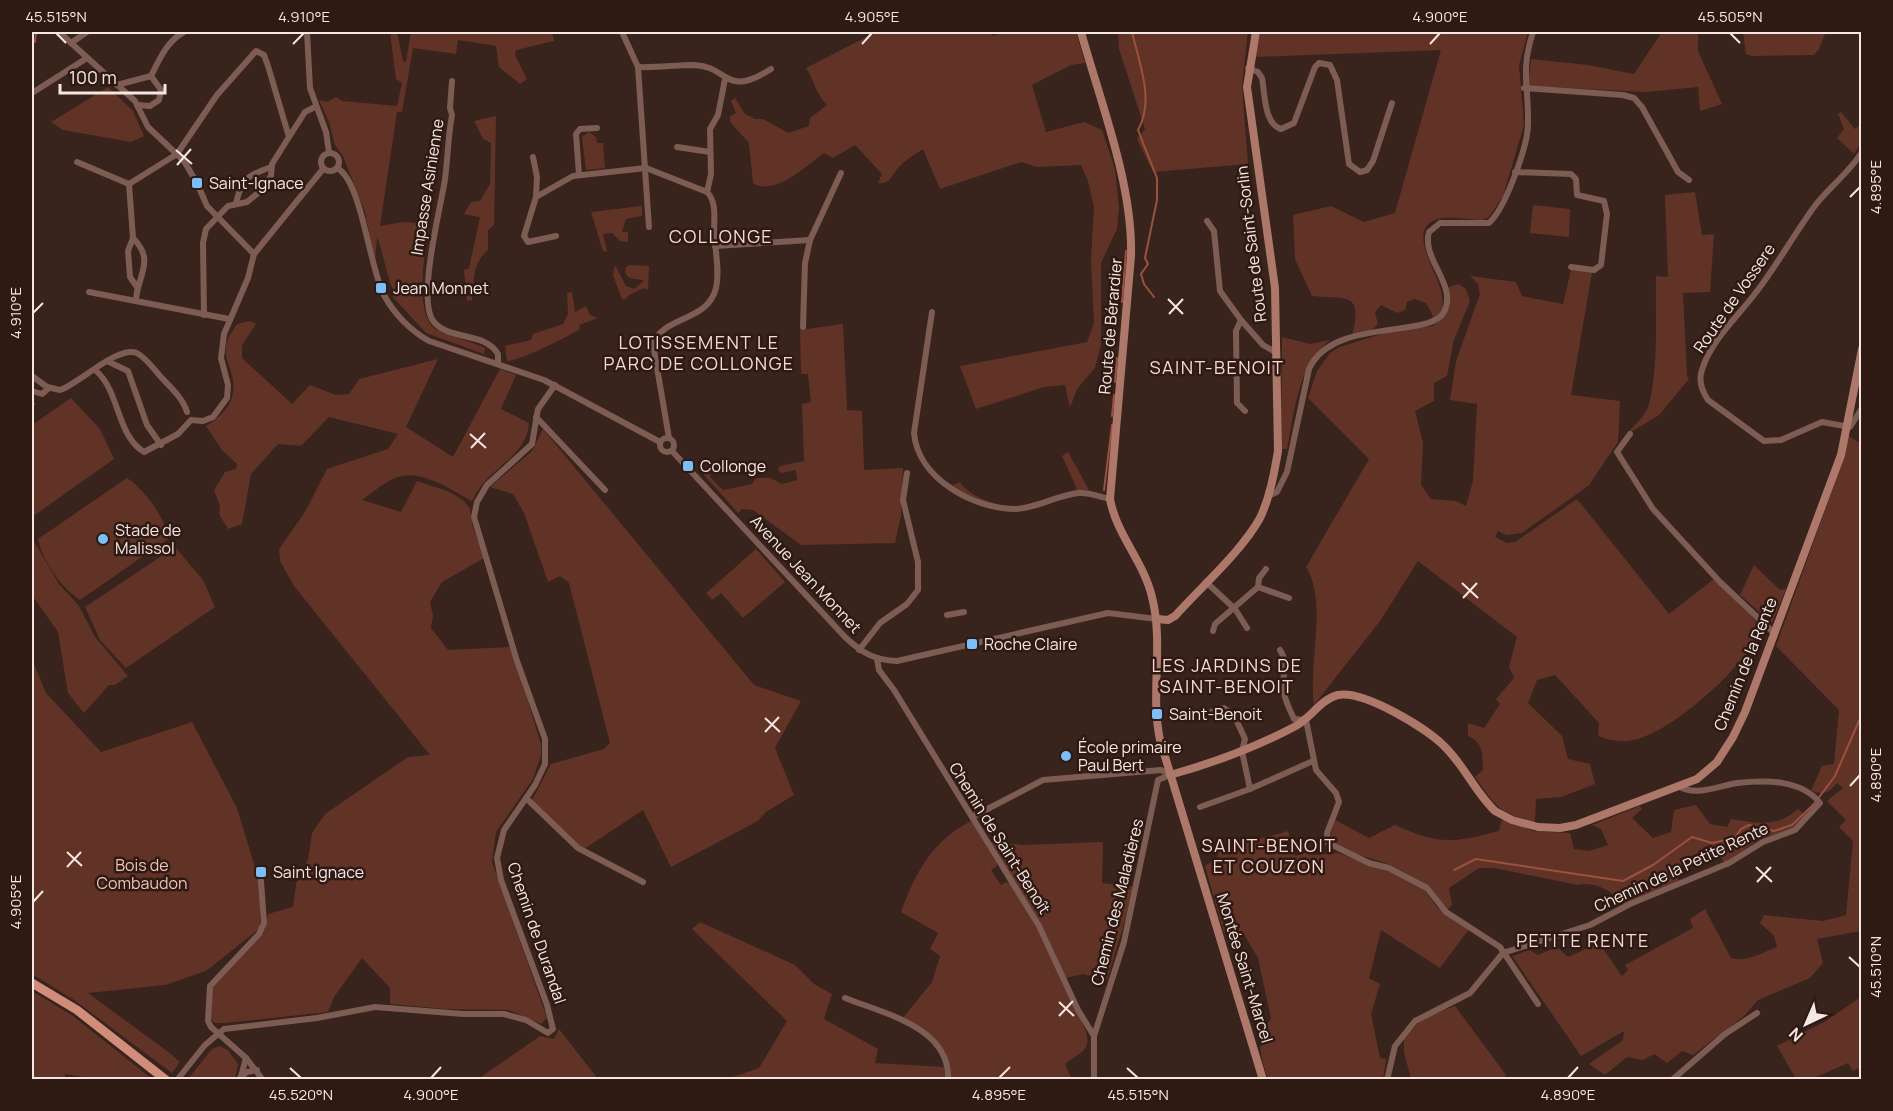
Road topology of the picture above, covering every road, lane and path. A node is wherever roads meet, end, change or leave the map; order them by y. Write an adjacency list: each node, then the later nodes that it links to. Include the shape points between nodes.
1 (59, 32): 9 (street)
2 (87, 32): 9 (street)
3 (184, 32): 14 (street, via 175,36)
4 (307, 32): 22 (street)
5 (622, 32): 11 (street)
6 (1081, 32): 83 (street, Route de Bérardier, via 1131,225)
7 (1256, 32): 12 (street, Route de Saint-Sorlin)
8 (1533, 32): 18 (street, via 1526,51)
9 (71, 43): 10 (street)
10 (87, 58): 17 (street); 19 (street)
11 (638, 67): 15 (street, via 701,66); 34 (street)
12 (1248, 68): 20 (street, via 1262,78 1270,120 1281,129 1294,123 1315,67 1319,63 1330,65 1337,80 1349,164 1360,172 1373,161); 62 (street, Route de Saint-Sorlin, via 1249,111 1275,288)
13 (771, 69): 15 (street, via 751,80)
14 (151, 76): 17 (street); 21 (street, via 161,90 159,100 150,106)
15 (725, 79): 27 (street, via 709,136)
16 (452, 81): 64 (street, Impasse Asinienne, via 444,180 429,261 430,312 440,327 492,346)
17 (117, 84): 21 (street)
18 (1524, 88): 36 (street, via 1528,126); 39 (street, via 1634,98 1678,171)
19 (32, 93)
20 (1392, 103)
21 (138, 105): 29 (street, via 148,127)
22 (315, 107): 24 (street, via 305,112); 26 (street, via 326,132)
23 (597, 128): 38 (street, via 580,129 576,134)
24 (289, 137): 29 (street, via 268,66 264,56 256,51 217,95); 32 (street)
25 (677, 147): 27 (street)
26 (329, 152): 33 (street, via 338,157); 35 (street, via 321,159)
27 (710, 152): 41 (street, via 711,182)
28 (1862, 152): 74 (street, Route de Vossere, via 1789,242 1703,365 1700,376 1702,391 1712,405 1764,441 1780,440 1814,423)
29 (177, 154): 40 (street); 44 (street)
30 (533, 157): 42 (street)
31 (77, 162): 40 (street)
32 (271, 167): 43 (street, via 250,175 241,184); 43 (street, via 271,176 258,193 247,202)
33 (337, 168): 35 (street); 64 (street, via 345,174 355,197 381,288 403,320 429,341)
34 (646, 168): 38 (street); 41 (street); 46 (street)
35 (323, 169): 51 (street)
36 (1515, 172): 52 (street, via 1571,174 1576,178 1577,195 1604,201 1607,214 1601,265 1594,270); 82 (street, via 1499,211 1489,223 1440,223 1429,232 1427,245 1446,295 1439,319 1339,341 1313,361 1287,472 1277,492)
37 (842, 173): 49 (street)
38 (579, 175): 42 (street)
39 (1689, 180)
40 (129, 184): 48 (street)
41 (707, 192): 50 (street, via 714,205)
42 (536, 197): 47 (street, via 524,236 528,242)
43 (236, 203): 44 (street)
44 (216, 217): 51 (street); 57 (street, via 204,233)
45 (1207, 220): 59 (street, via 1214,231 1220,291)
46 (649, 226)
47 (556, 236)
48 (133, 238): 53 (street, via 128,251 130,277); 53 (street, via 143,249 144,276)
49 (810, 240): 50 (street); 60 (street, via 805,263)
50 (715, 246): 76 (street, via 716,288 712,298 700,312 659,332 653,344)
51 (254, 254): 58 (street)
52 (1571, 267)
53 (137, 287): 55 (street)
54 (89, 292): 55 (street)
55 (136, 300): 57 (street)
56 (932, 312): 83 (street, via 914,434 927,467 958,492 1000,507 1026,508 1079,493)
57 (204, 315): 58 (street)
58 (229, 320): 78 (street, via 221,350 227,398 213,417 191,420)
59 (1241, 320): 62 (street, via 1263,345); 71 (street, via 1236,331 1237,403)
60 (803, 327)
61 (1862, 349): 74 (street, Chemin de la Rente)
62 (1277, 353): 82 (street, Route de Saint-Sorlin, via 1278,451)
63 (107, 361): 65 (street); 72 (street, via 125,352 138,354); 78 (street, via 128,371 147,425)
64 (498, 363): 67 (street)
65 (95, 370): 68 (street, via 69,387); 78 (street, via 106,381 140,451)
66 (32, 376): 68 (street)
67 (555, 386): 73 (street, Chemin de Durandal, via 542,400); 77 (street)
68 (50, 388): 69 (street, via 42,394)
69 (32, 391)
70 (1862, 408): 74 (street, via 1854,424)
71 (1245, 411)
72 (187, 412)
73 (536, 417): 81 (street); 105 (street, Chemin de Durandal, via 532,444 487,484 474,517 545,739 547,757)
74 (1845, 427): 94 (street, Chemin de la Rente, via 1841,455)
75 (1630, 434): 94 (street, via 1617,452 1653,509 1720,582)
76 (669, 438): 77 (street); 79 (street, via 675,444)
77 (660, 442): 79 (street, Avenue Jean Monnet, via 665,452)
78 (161, 445)
79 (672, 451): 95 (street, Avenue Jean Monnet)
80 (907, 473): 95 (street, via 903,500 918,562 918,590 907,604 880,623)
81 (605, 490)
82 (1268, 496): 85 (street, Route de Saint-Sorlin, via 1253,529)
83 (1110, 499): 91 (street, Route de Bérardier, via 1115,519 1145,575)
84 (1266, 569): 86 (street)
85 (1206, 582): 88 (street); 91 (street, Route de Saint-Sorlin, via 1172,619)
86 (1258, 587): 87 (street); 88 (street)
87 (1289, 598)
88 (1235, 609): 92 (street); 93 (street, via 1215,624)
89 (964, 612): 90 (street)
90 (947, 615)
91 (1157, 619): 97 (street, Avenue Jean Monnet, via 1108,613 897,661); 102 (street, Montée Saint-Marcel, via 1157,721)
92 (1247, 628)
93 (1213, 631)
94 (1774, 633): 103 (street, Chemin de la Rente, via 1742,718 1722,755 1705,773)
95 (859, 650): 97 (street, Avenue Jean Monnet)
96 (1280, 650): 99 (street, via 1284,656 1283,691 1294,719)
97 (877, 659): 107 (street, Chemin de Saint-Benoît, via 879,670)
98 (1204, 714): 100 (street, via 1217,709 1231,711 1245,740)
99 (1306, 720): 100 (street, Chemin de la Rente); 101 (street); 103 (street, Chemin de la Rente, via 1340,694 1375,703 1444,746 1499,814 1538,827 1576,825)
100 (1242, 751): 102 (street, Chemin de la Rente); 104 (street)
101 (1313, 761): 104 (street); 110 (street, via 1339,802 1327,833 1328,843 1419,883 1446,912 1493,940)
102 (1170, 775): 107 (street, via 1161,770 1043,780); 116 (street, Chemin des Maladières, via 1158,780 1124,942); 125 (street, Montée Saint-Marcel)
103 (1678, 786): 110 (street, Chemin de la Petite Rente, via 1694,791 1737,783 1774,782 1792,785 1816,798 1820,806 1795,830 1755,846 1729,863 1590,925)
104 (1251, 789): 106 (street)
105 (526, 798): 109 (street, via 578,848); 115 (street, Chemin de Durandal, via 504,830 497,858 501,880 554,1024 551,1032 504,1014 375,1007 230,1027)
106 (1200, 807)
107 (972, 817): 116 (street, Chemin de Saint-Benoît, via 1039,926)
108 (261, 881): 115 (street, via 265,916 262,930 218,975 208,992 208,1021)
109 (643, 882)
110 (1503, 953): 113 (street); 126 (street, via 1470,993 1415,1021 1395,1046)
111 (32, 983): 120 (main road, via 77,1010)
112 (844, 998): 123 (street, via 888,1014 928,1035 945,1059)
113 (1538, 1004)
114 (1757, 1013): 127 (street, via 1725,1034)
115 (217, 1033): 117 (street); 121 (street)
116 (1094, 1036): 124 (street, Chemin des Maladières)
117 (246, 1058): 118 (street); 119 (street)
118 (257, 1070): 119 (street); 122 (street)
119 (240, 1079)
120 (166, 1080)
121 (177, 1080)
122 (263, 1080)
123 (948, 1080)
124 (1094, 1080)
125 (1263, 1080)
126 (1387, 1080)
127 (1672, 1080)

